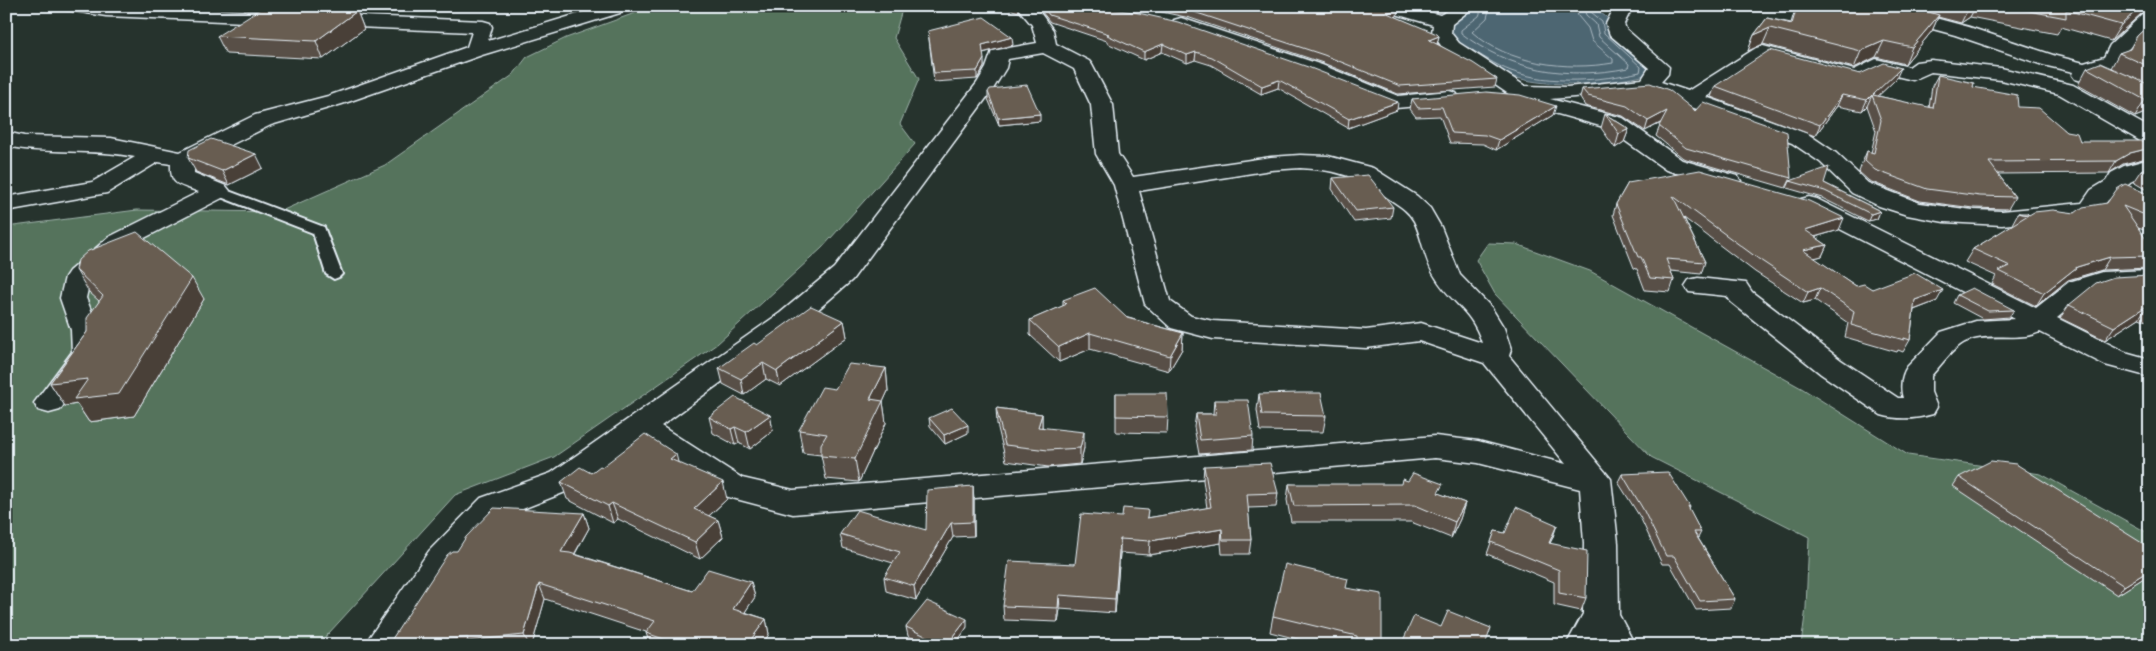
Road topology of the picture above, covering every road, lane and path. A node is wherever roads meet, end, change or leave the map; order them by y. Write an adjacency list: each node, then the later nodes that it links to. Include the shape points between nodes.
1 (73, 6): 8 (street, via 106,11)
2 (612, 6): 13 (street, via 614,9)
3 (1025, 6): 12 (street, via 1042,24)
4 (1388, 6): 11 (street)
5 (1458, 6): 11 (street, via 1461,10)
6 (1624, 6): 15 (street, via 1615,24 1617,31 1659,68)
7 (1868, 6): 14 (street)
8 (155, 9): 13 (street, via 483,27)
9 (2150, 18): 14 (street, via 2117,49 2112,61)
10 (1163, 20): 19 (street, via 1315,69 1396,102)
11 (1443, 22): 17 (street, via 1441,33 1452,47)
12 (1046, 47): 27 (street, via 1082,65 1102,105 1107,154); 41 (street, via 1000,55 986,84 843,274 790,319)
13 (475, 50): 25 (street, via 335,100 263,120)
14 (2085, 69): 16 (street, via 2077,83); 21 (street)
15 (1648, 85): 17 (street); 20 (street)
16 (2066, 89): 20 (street, via 2001,74 1931,66 1923,66 1913,74 1876,65 1856,77 1762,52); 22 (street)
17 (1520, 94): 18 (street); 29 (street, via 1615,123 1674,165)
18 (1493, 95)
19 (1465, 96)
20 (1692, 98): 28 (street, via 1793,135 1823,153)
21 (2150, 100)
22 (2150, 137)
23 (6, 139): 24 (street, via 24,143 111,145)
24 (154, 155): 25 (street); 32 (street, via 99,188)
25 (183, 160): 30 (street, via 182,177)
26 (2150, 166): 28 (street, via 2119,178 2126,189 2099,195 2090,209 2028,218 1930,213 1895,204)
27 (1126, 185): 38 (street, via 1158,304 1181,322 1213,330 1366,339 1422,332); 38 (street, via 1155,184 1248,165 1292,162 1332,164 1355,169 1377,179 1420,211 1445,274 1478,308 1494,334 1498,349)
28 (1857, 186): 33 (street)
29 (1753, 188)
30 (218, 192): 34 (lane, via 319,230); 40 (street, via 118,242 78,277 73,298 86,330 86,353)
31 (1787, 198): 33 (street)
32 (6, 204)
33 (1813, 206): 37 (street)
34 (334, 274)
35 (2150, 278): 37 (street, via 2102,280 2078,288)
36 (1698, 286): 37 (street, via 1737,289 1740,296 1830,368 1892,408 1922,407 1916,392 1917,374 1951,338 1976,330 2029,327)
37 (2036, 320): 39 (street, via 2115,359)
38 (1494, 357): 42 (street)
39 (2150, 368)
40 (49, 403)
41 (640, 427): 42 (street, via 732,487 793,502 1435,447 1478,452 1570,476); 44 (street, via 562,481 493,507 441,560)
42 (1595, 479): 43 (street, via 1601,543)
43 (1600, 635)
44 (382, 645)

